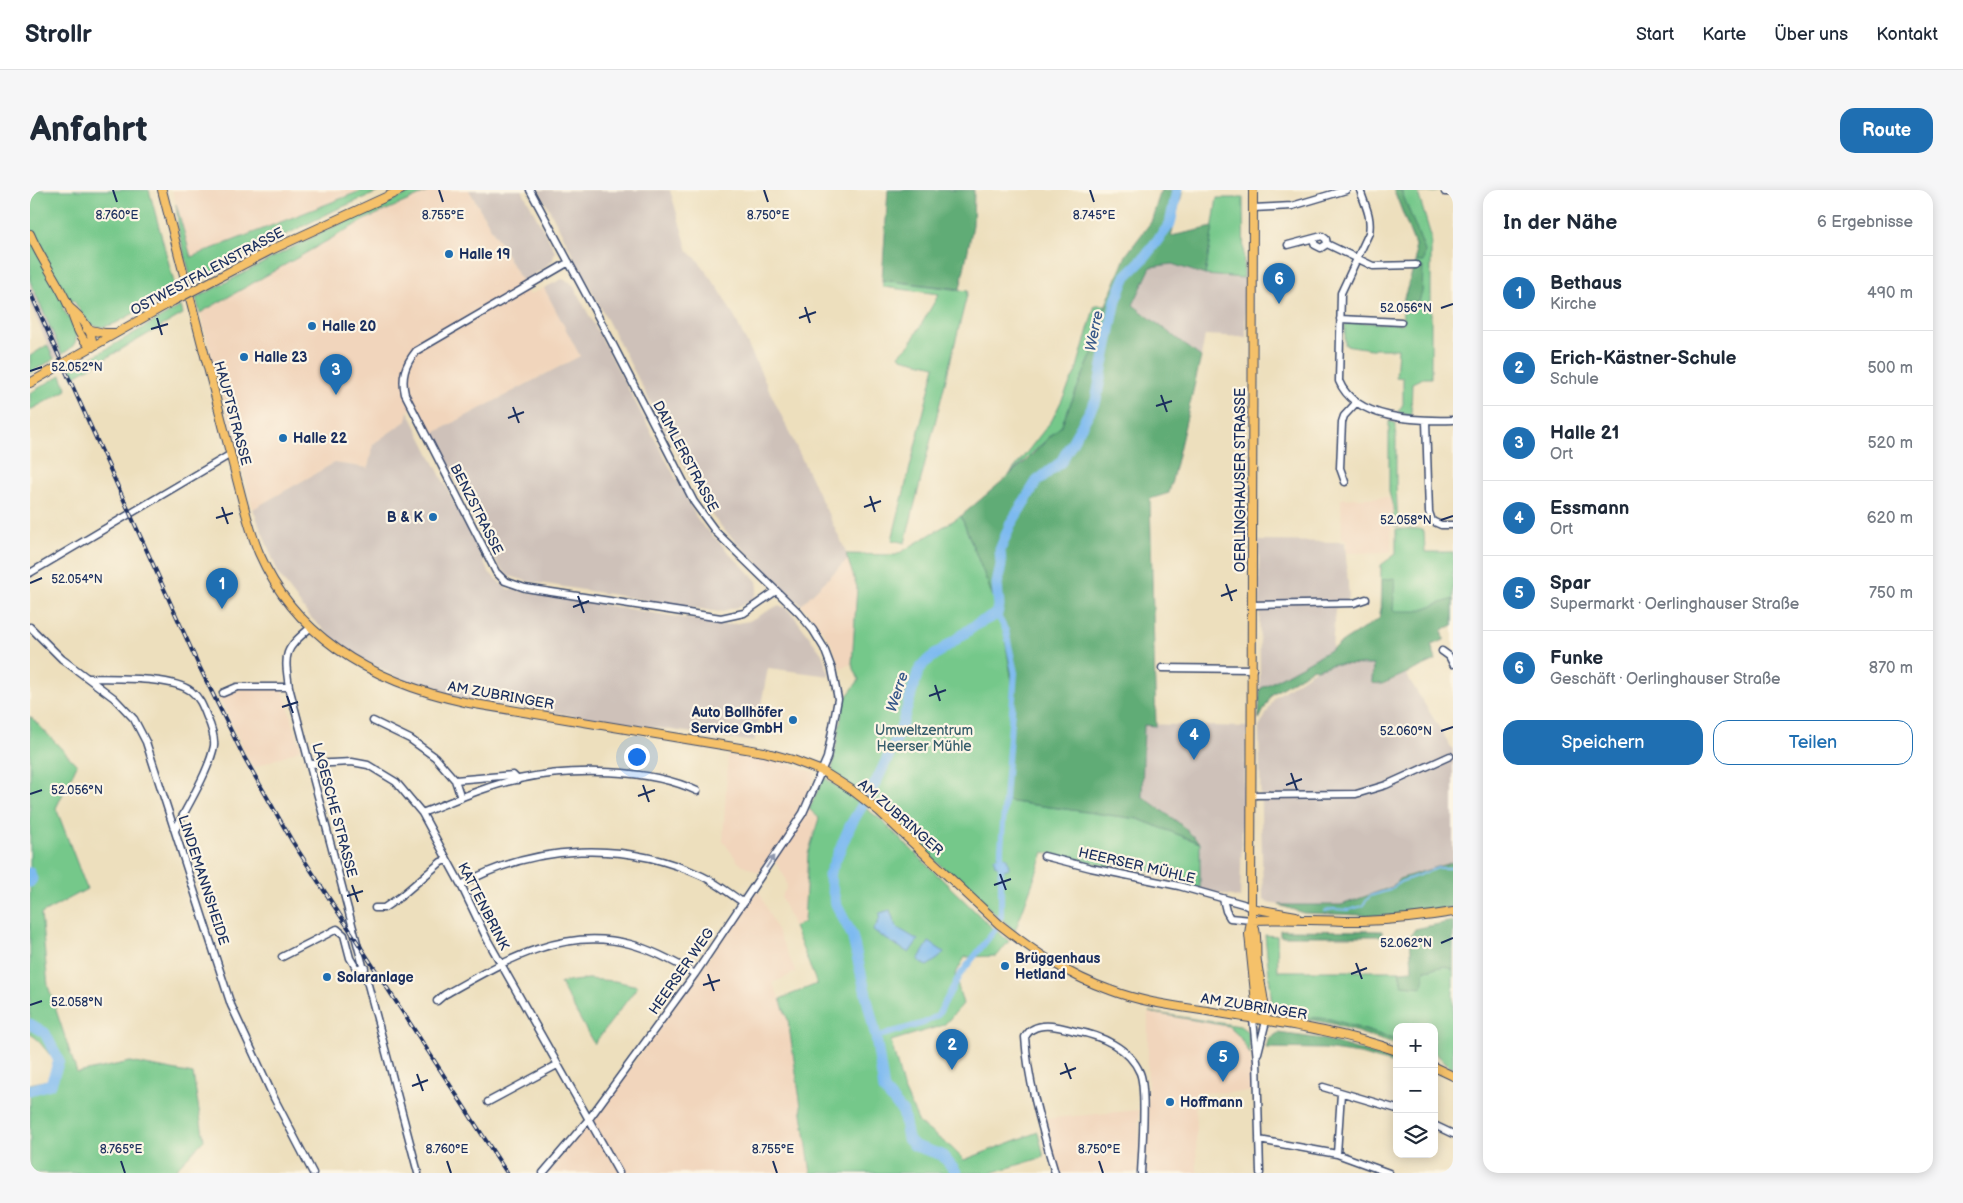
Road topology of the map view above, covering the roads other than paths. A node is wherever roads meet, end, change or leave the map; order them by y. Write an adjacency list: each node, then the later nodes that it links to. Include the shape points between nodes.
1 (162, 190): 27 (main road, HAUPTSTRASSE)
2 (401, 190): 20 (main road, OSTWESTFALENSTRASSE, bridge, via 279,246)
3 (530, 190): 13 (street, DAIMLERSTRASSE)
4 (1254, 190): 9 (main road, OERLINGHAUSER STRASSE)
5 (1346, 190): 9 (street, via 1292,206)
6 (1360, 190): 12 (street, via 1371,225)
7 (1445, 190): 8 (street)
8 (1453, 192)
9 (1254, 208): 33 (main road, OERLINGHAUSER STRASSE)
10 (30, 234): 15 (main road)
11 (1288, 245): 12 (street, via 1322,236 1327,244)
12 (1356, 258): 14 (street, via 1373,266); 16 (street, via 1340,293)
13 (569, 262): 31 (street, DAIMLERSTRASSE, via 694,502 716,532); 31 (street, BENZSTRASSE, via 416,351 404,370 403,387 407,399 496,572 505,581 525,588 722,618 744,613)
14 (1416, 265)
15 (69, 306): 18 (main road); 19 (main road)
16 (1340, 319): 17 (street); 24 (street, via 1339,381)
17 (1401, 322)
18 (87, 328): 20 (main road); 21 (main road)
19 (80, 333): 21 (main road); 22 (main road, via 80,346)
20 (116, 333): 21 (main road, OSTWESTFALENSTRASSE)
21 (92, 346): 22 (main road, OSTWESTFALENSTRASSE)
22 (74, 357): 23 (main road, OSTWESTFALENSTRASSE, bridge)
23 (30, 383)
24 (1356, 403): 26 (street, via 1394,417); 28 (street, via 1342,422 1340,468)
25 (1453, 420): 26 (street)
26 (1426, 421): 29 (street, via 1429,512 1432,521)
27 (231, 454): 30 (street); 35 (main road, HAUPTSTRASSE, via 259,552 274,582)
28 (1345, 482)
29 (1453, 525)
30 (30, 573)
31 (776, 591): 46 (street, DAIMLERSTRASSE, via 818,638 836,681 837,710)
32 (1366, 599): 33 (street, via 1354,603)
33 (1252, 604): 39 (main road, OERLINGHAUSER STRASSE)
34 (30, 627): 40 (street, LINDEMANNSHEIDE, via 62,659)
35 (310, 628): 41 (street, LAGESCHE STRASSE, via 290,646 286,665); 46 (main road, AM ZUBRINGER, via 372,672 433,696 764,752)
36 (1442, 651): 37 (street)
37 (1453, 664)
38 (1162, 668): 39 (street)
39 (1253, 669): 50 (main road, OERLINGHAUSER STRASSE)
40 (88, 678): 53 (street, LINDEMANNSHEIDE, via 134,719 146,742); 53 (street, via 172,683 190,691 202,703 214,735 214,746)
41 (289, 687): 42 (street, via 237,687); 45 (street, LAGESCHE STRASSE)
42 (224, 693)
43 (373, 721): 47 (street, via 410,739 435,757)
44 (1450, 756): 50 (street, via 1356,794)
45 (310, 764): 52 (street, KATTENBRINK, via 352,762 368,765 396,782); 66 (street, LAGESCHE STRASSE)
46 (822, 771): 58 (street, HEERSER WEG, one-way to 46, via 803,813); 69 (main road, AM ZUBRINGER, via 879,811 999,924 1064,969 1136,998)
47 (455, 780): 48 (street, via 513,774); 51 (street)
48 (518, 780): 49 (street, via 546,775 614,772 682,784); 51 (street)
49 (697, 791)
50 (1252, 795): 60 (main road, OERLINGHAUSER STRASSE)
51 (461, 798): 52 (street)
52 (422, 813): 55 (street, KATTENBRINK)
53 (175, 830): 85 (street, LINDEMANNSHEIDE, via 231,1004)
54 (1044, 856): 57 (street, HEERSER MÜHLE)
55 (446, 860): 56 (street, KATTENBRINK); 59 (street, KATTENBRINK, via 384,908)
56 (461, 885): 58 (street, via 500,867 531,858 576,851 608,851 668,862 704,877); 65 (street, KATTENBRINK)
57 (1223, 899): 60 (street, HEERSER MÜHLE); 63 (street, via 1230,918)
58 (744, 903): 67 (street, HEERSER WEG)
59 (376, 908)
60 (1251, 908): 62 (main road); 63 (main road, OERLINGHAUSER STRASSE)
61 (1453, 912): 62 (main road, via 1364,921)
62 (1305, 919): 63 (main road)
63 (1251, 920): 69 (main road, OERLINGHAUSER STRASSE, via 1249,934 1256,1003); 70 (main road, OERLINGHAUSER STRASSE)
64 (282, 957): 66 (street, via 337,930 344,935 356,968)
65 (500, 963): 67 (street, via 566,940 602,939 630,944); 68 (street, KATTENBRINK); 73 (street, KATTENBRINK)
66 (365, 968): 86 (street, LAGESCHE STRASSE)
67 (695, 974): 80 (street, HEERSER WEG)
68 (437, 1002)
69 (1253, 1019): 70 (main road, AM ZUBRINGER); 72 (street, OERLINGHAUSER STRASSE)
70 (1266, 1021): 71 (main road, AM ZUBRINGER, via 1334,1032); 72 (street, OERLINGHAUSER STRASSE)
71 (1393, 1050)
72 (1257, 1060): 83 (street, OERLINGHAUSER STRASSE)
73 (557, 1065): 78 (street); 80 (street, KATTENBRINK)
74 (1436, 1068): 75 (main road)
75 (1453, 1076)
76 (1324, 1087): 77 (street)
77 (1341, 1093): 79 (street); 84 (street)
78 (488, 1102)
79 (1393, 1109)
80 (589, 1118): 87 (street, HEERSER WEG); 88 (street, KATTENBRINK)
81 (1438, 1127): 82 (street)
82 (1453, 1134)
83 (1259, 1140): 84 (street); 91 (street, OERLINGHAUSER STRASSE)
84 (1337, 1154): 92 (street)
85 (313, 1173)
86 (418, 1173)
87 (543, 1173)
88 (619, 1173)
89 (1055, 1173): 90 (street, via 1034,1097 1025,1036 1034,1028 1051,1026 1098,1037 1132,1059 1141,1074 1143,1088)
90 (1141, 1173)
91 (1260, 1173)
92 (1389, 1173)

